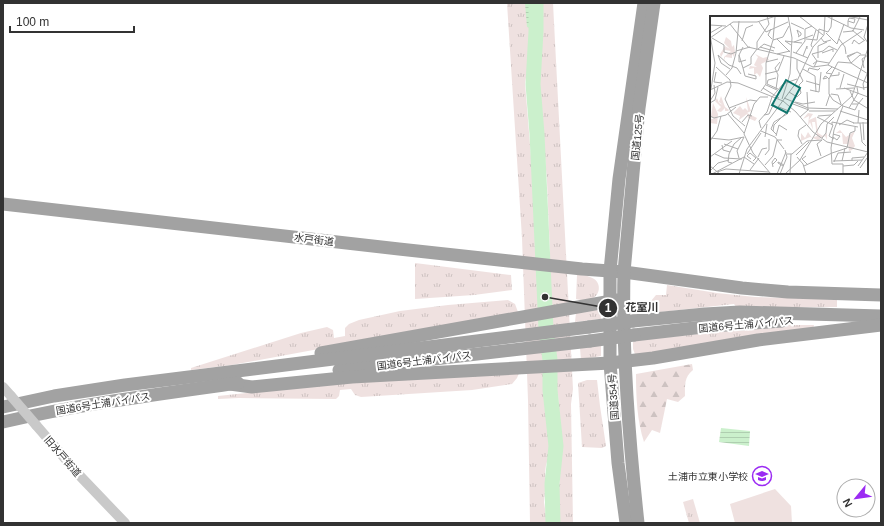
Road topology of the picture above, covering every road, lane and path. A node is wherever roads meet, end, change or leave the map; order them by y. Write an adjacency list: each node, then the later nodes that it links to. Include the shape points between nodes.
1 (644, 3): 4 (highway, 国道125号, via 619,179)
2 (654, 3): 5 (highway, 国道125号, via 639,108)
3 (3, 204): 4 (highway, 水戸街道)
4 (610, 271): 5 (highway, 水戸街道); 8 (highway, 国道354号)
5 (624, 272): 6 (highway, 水戸街道, via 742,288); 7 (highway, 国道354号)
6 (881, 295)
7 (624, 299): 8 (highway); 12 (highway, 国道354号)
8 (609, 301): 13 (highway, 国道354号); 14 (highway)
9 (847, 315): 10 (highway, 国道6号土浦バイパス); 14 (highway, 国道6号土浦バイパス, bridge, via 740,312 528,334); 15 (highway, 国道6号土浦バイパス, bridge, via 712,326)
10 (881, 316)
11 (881, 325): 12 (highway, via 758,340)
12 (626, 362): 13 (highway); 21 (highway, 国道354号, via 631,460)
13 (610, 363): 15 (highway, via 352,377 252,387); 20 (highway, 国道354号)
14 (202, 375): 17 (highway, 国道6号土浦バイパス, via 54,396)
15 (230, 384): 18 (highway, 国道6号土浦バイパス, via 128,398)
16 (3, 387): 19 (street, 旧水戸街道, bridge)
17 (3, 407)
18 (3, 422)
19 (125, 523)
20 (626, 523)
21 (638, 523)

